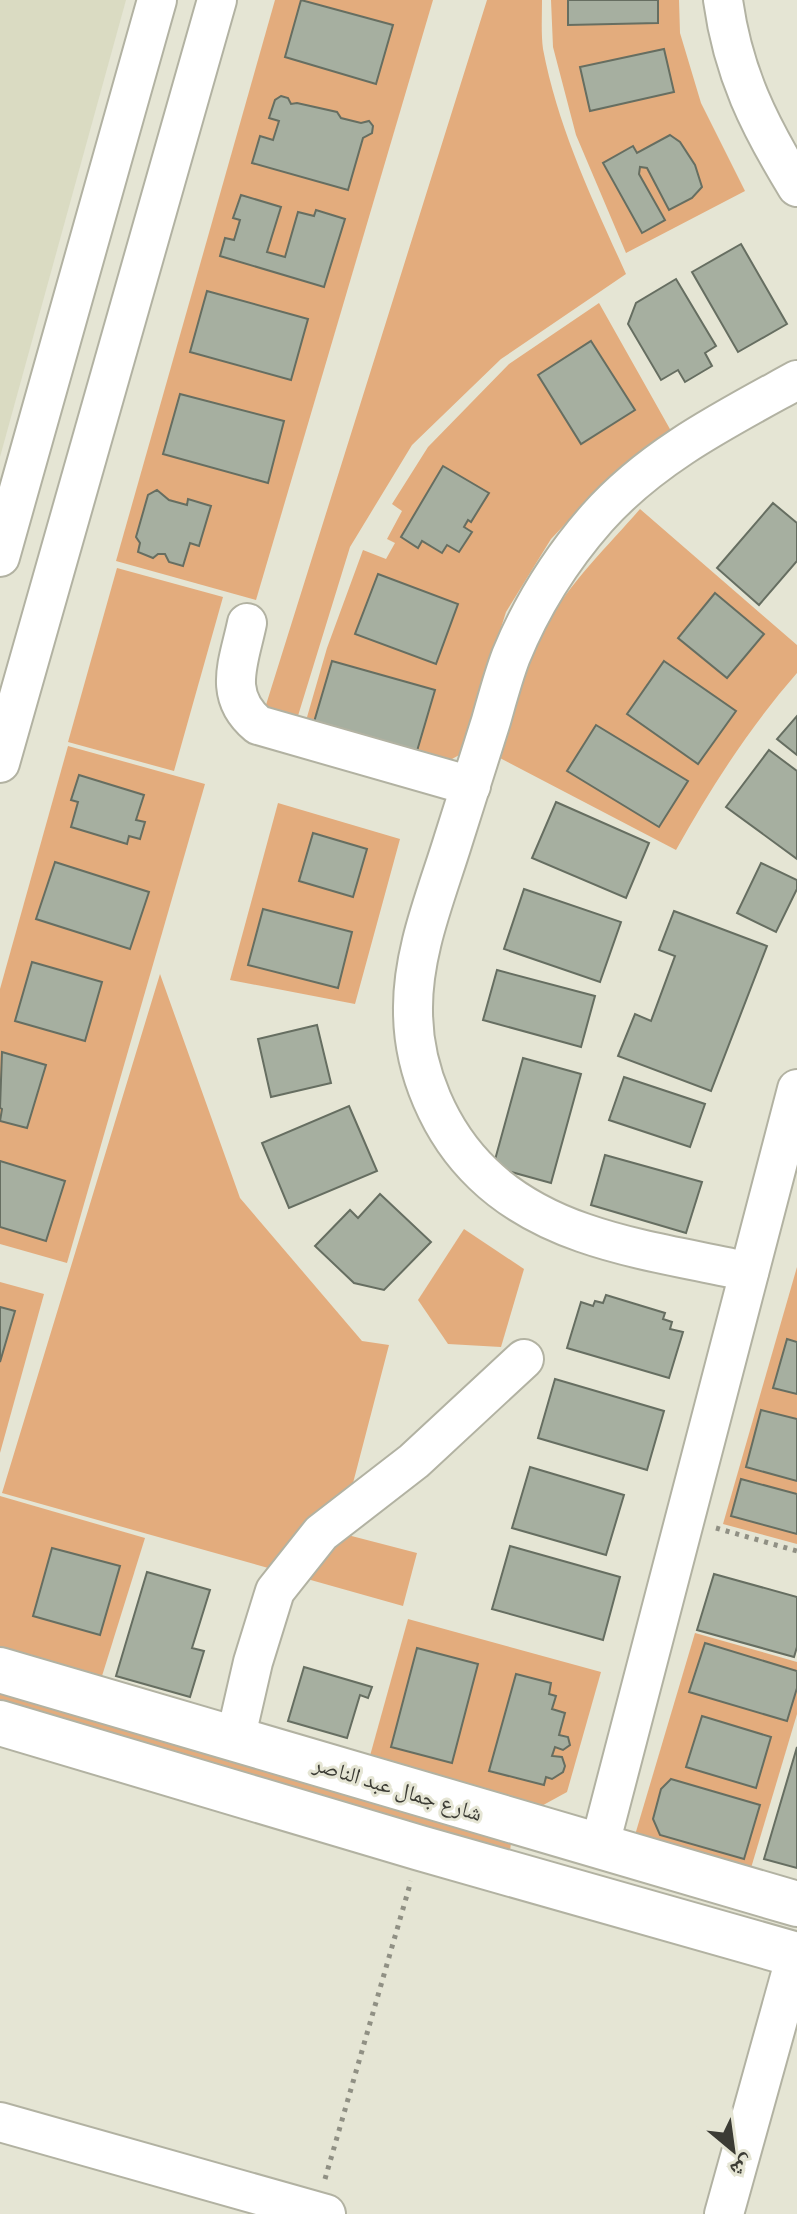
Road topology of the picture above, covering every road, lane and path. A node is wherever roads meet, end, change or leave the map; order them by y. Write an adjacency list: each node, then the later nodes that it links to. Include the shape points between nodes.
1 (157, 0): 6 (street)
2 (217, 0): 8 (street)
3 (723, 0): 4 (street, via 748,98)
4 (797, 187)
5 (797, 380): 9 (street, via 662,459 599,516 572,549 548,583 510,658)
6 (0, 557)
7 (247, 623): 9 (street, via 234,682 242,708 258,725)
8 (0, 763)
9 (471, 786): 11 (street, via 414,982 415,1041 426,1084 445,1125 481,1173 556,1224)
10 (797, 1089): 11 (street)
11 (749, 1272): 13 (street)
12 (524, 1359): 18 (street, via 414,1461 321,1533 275,1591 253,1662)
13 (685, 1519): 14 (path); 22 (street)
14 (797, 1551)
15 (0, 1670): 17 (main road, شارع جمال عبد الناصر)
16 (0, 1723): 19 (main road)
17 (194, 1728): 18 (main road, شارع جمال عبد الناصر); 19 (main road)
18 (251, 1745): 20 (main road); 22 (main road, شارع جمال عبد الناصر)
19 (179, 1776): 20 (main road)
20 (251, 1798): 21 (main road)
21 (420, 1848): 24 (main road); 26 (path)
22 (599, 1848): 23 (main road, شارع جمال عبد الناصر)
23 (797, 1904)
24 (797, 1955): 27 (street)
25 (2, 2132): 26 (street)
26 (321, 2212)
27 (724, 2214)

